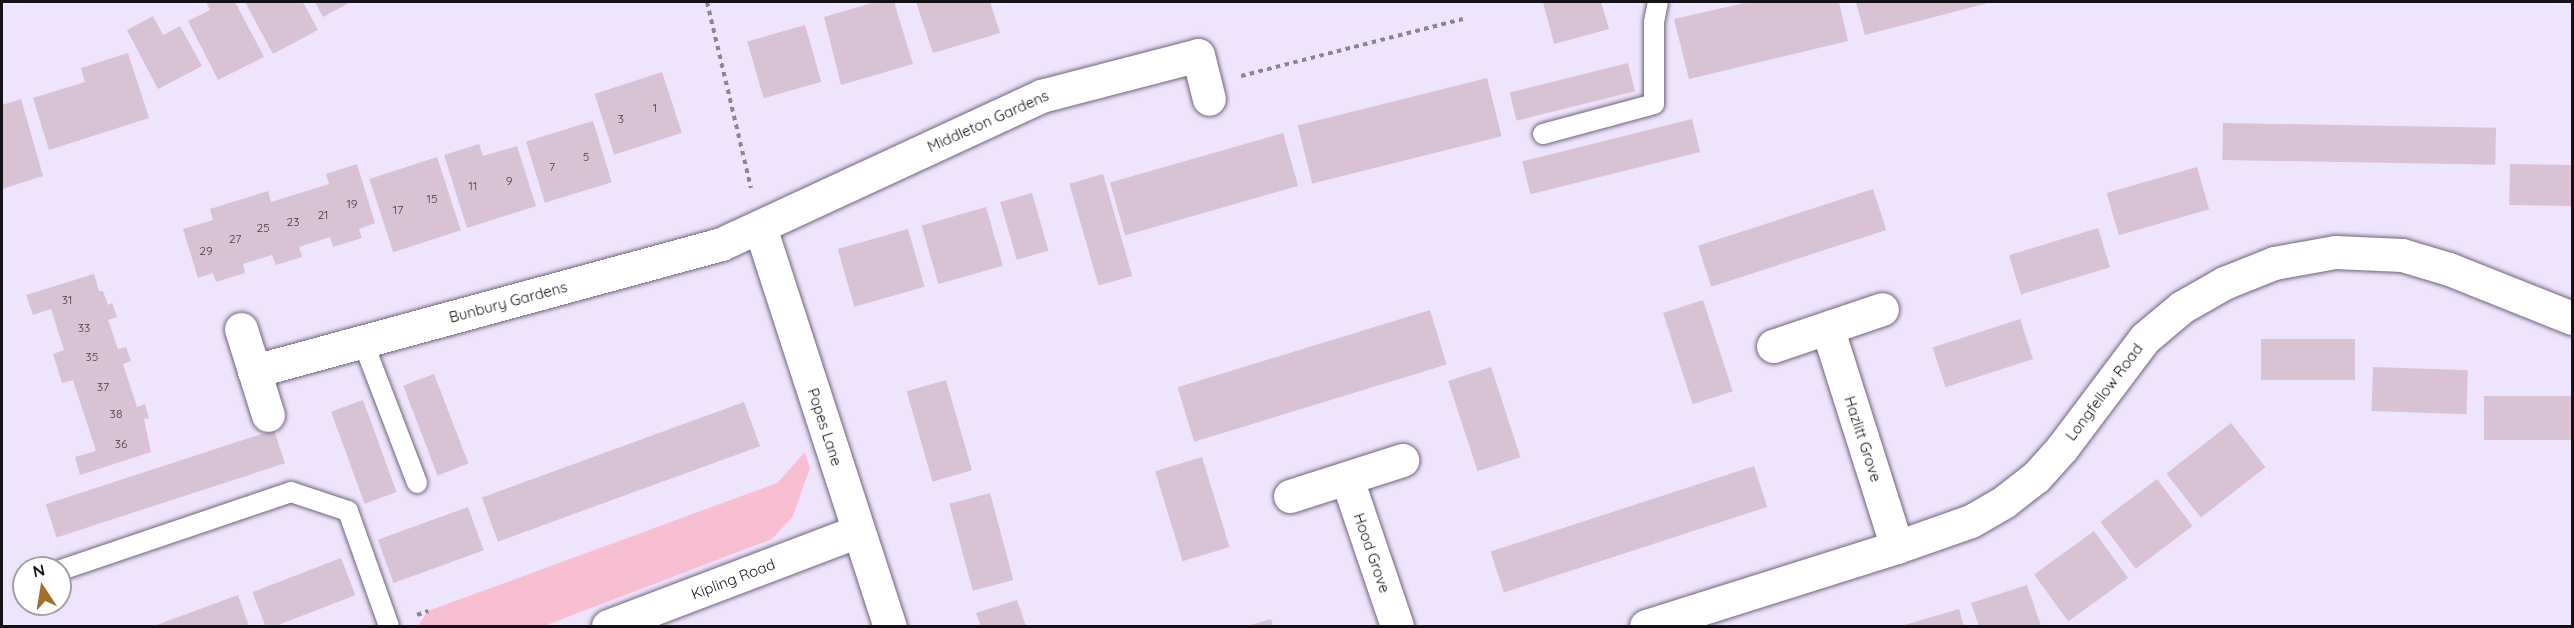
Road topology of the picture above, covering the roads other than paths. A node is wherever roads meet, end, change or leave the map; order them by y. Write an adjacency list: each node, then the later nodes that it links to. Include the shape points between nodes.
1 (1658, 2): 3 (lane, via 1654,22 1654,104)
2 (1207, 92): 4 (street, Middleton Gardens, via 1198,55 1041,96)
3 (1543, 135)
4 (760, 227): 9 (street, Bunbury Gardens, via 722,244); 17 (street, Popes Lane)
5 (1882, 309): 8 (street)
6 (2572, 318): 18 (street, Longfellow Road, via 2449,269 2402,255 2335,252 2274,263 2224,283 2182,308 2145,338 2036,477 1971,521)
7 (241, 329): 11 (street)
8 (1828, 330): 10 (street); 18 (street, Hazlitt Grove)
9 (363, 342): 11 (street, Bunbury Gardens); 15 (lane)
10 (1773, 346)
11 (254, 371): 12 (street)
12 (268, 415)
13 (1402, 460): 14 (street)
14 (1347, 479): 16 (street); 23 (street, Hood Grove)
15 (417, 483)
16 (1290, 496)
17 (858, 531): 21 (street, Kipling Road); 22 (street, Popes Lane)
18 (1897, 547): 24 (street, Longfellow Road)
19 (72, 566): 20 (lane, via 291,492 348,510)
20 (389, 627)
21 (608, 627)
22 (890, 627)
23 (1396, 627)
24 (1646, 627)

